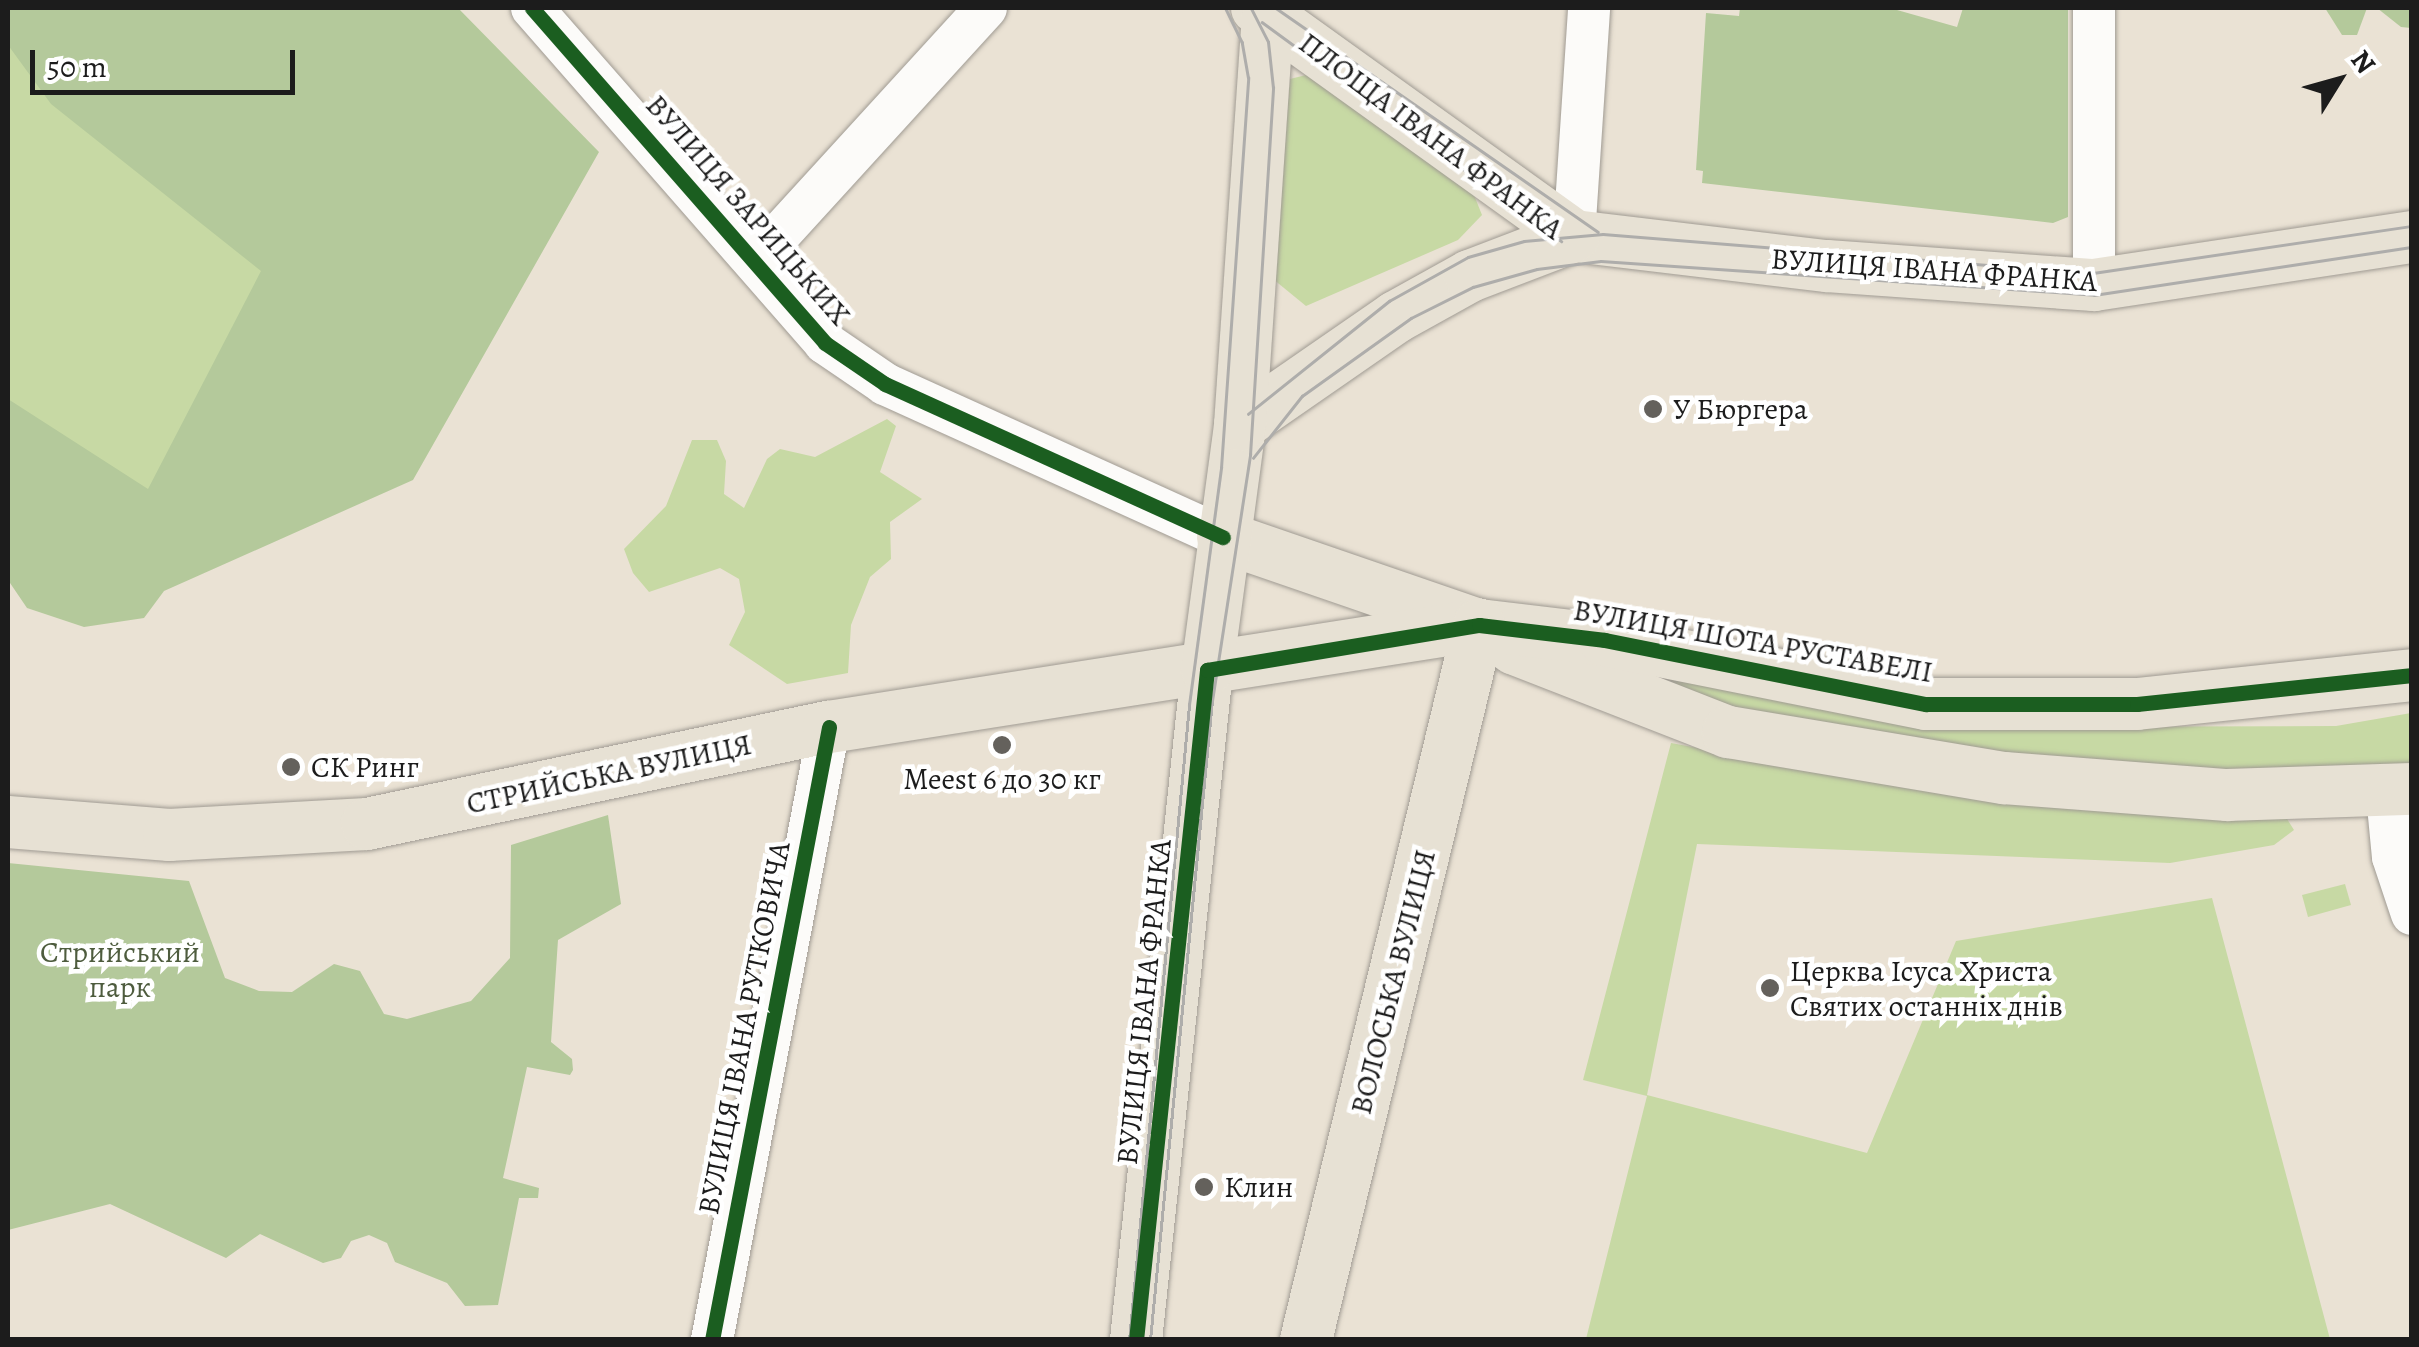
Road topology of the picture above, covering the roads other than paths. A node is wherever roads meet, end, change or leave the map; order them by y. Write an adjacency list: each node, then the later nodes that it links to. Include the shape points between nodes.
1 (532, 8): 8 (street, ВУЛИЦЯ ЗАРИЦЬКИХ)
2 (986, 8): 8 (street)
3 (1589, 8): 6 (street)
4 (2094, 8): 9 (street)
5 (1262, 12): 6 (main road, ПЛОЩА ІВАНА ФРАНКА); 10 (main road, ПЛОЩА ІВАНА ФРАНКА)
6 (1574, 236): 9 (main road, ВУЛИЦЯ ІВАНА ФРАНКА, via 1827,266); 10 (main road, ПЛОЩА ІВАНА ФРАНКА, via 1470,276 1396,317)
7 (2412, 237): 9 (main road, ВУЛИЦЯ ІВАНА ФРАНКА)
8 (756, 260): 11 (street, ВУЛИЦЯ ЗАРИЦЬКИХ, via 825,343 885,384)
9 (2094, 285)
10 (1240, 425): 11 (main road, ВУЛИЦЯ ІВАНА ФРАНКА)
11 (1223, 537): 12 (main road); 13 (main road, ВУЛИЦЯ ІВАНА ФРАНКА)
12 (1478, 625): 13 (main road, ВУЛИЦЯ ШОТА РУСТАВЕЛІ); 14 (main road, ВУЛИЦЯ ШОТА РУСТАВЕЛІ, via 1604,640 1926,704 2137,704); 16 (main road, ВУЛИЦЯ ШОТА РУСТАВЕЛІ, via 1516,650 1728,732 2004,778 2227,795); 21 (main road, ВОЛОСЬКА ВУЛИЦЯ)
13 (1207, 670): 15 (main road, СТРИЙСЬКА ВУЛИЦЯ); 20 (main road, ВУЛИЦЯ ІВАНА ФРАНКА)
14 (2412, 675)
15 (829, 727): 17 (main road, СТРИЙСЬКА ВУЛИЦЯ, via 367,824 169,835); 19 (street, ВУЛИЦЯ ІВАНА РУТКОВИЧА)
16 (2399, 792): 18 (street, via 2393,858)
17 (8, 822)
18 (2412, 914)
19 (712, 1340)
20 (1136, 1340)
21 (1306, 1340)

